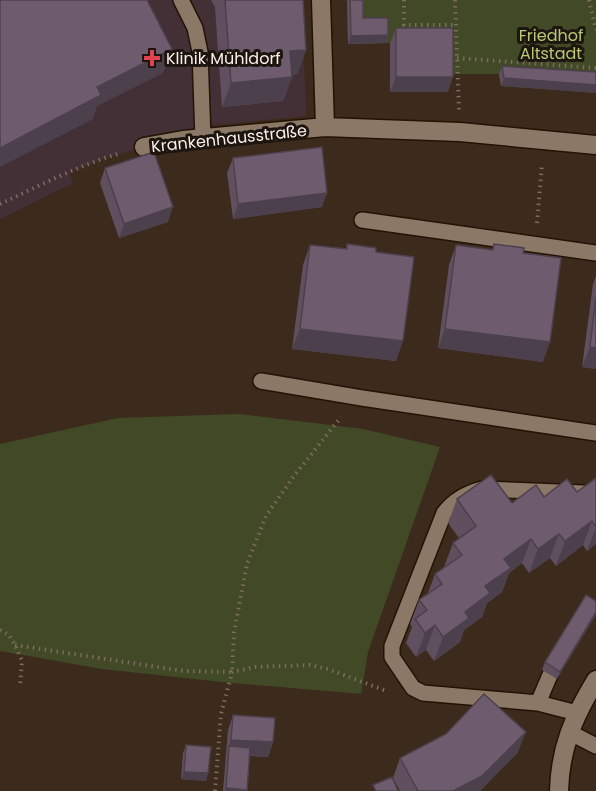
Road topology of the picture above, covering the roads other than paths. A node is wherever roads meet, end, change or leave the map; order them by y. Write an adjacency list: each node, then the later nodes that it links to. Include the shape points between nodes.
1 (181, 0): 4 (lane, via 195,28 200,52)
2 (321, 0): 3 (street, Krankenhausstraße)
3 (325, 127): 4 (street, Krankenhausstraße); 5 (street, Krankenhausstraße, via 460,132)
4 (203, 139): 6 (street, Krankenhausstraße)
5 (596, 145)
6 (144, 147)
7 (362, 220): 8 (lane)
8 (596, 253)
9 (261, 381): 10 (lane)
10 (596, 433)
11 (596, 498): 14 (lane, via 584,493 482,489 449,506 392,646 392,657 413,688 423,693)
12 (550, 675): 14 (lane)
13 (596, 680): 15 (street)
14 (538, 703): 15 (lane)
15 (577, 713): 16 (street)
16 (569, 732): 17 (lane); 18 (street)
17 (596, 746)
18 (560, 791)

